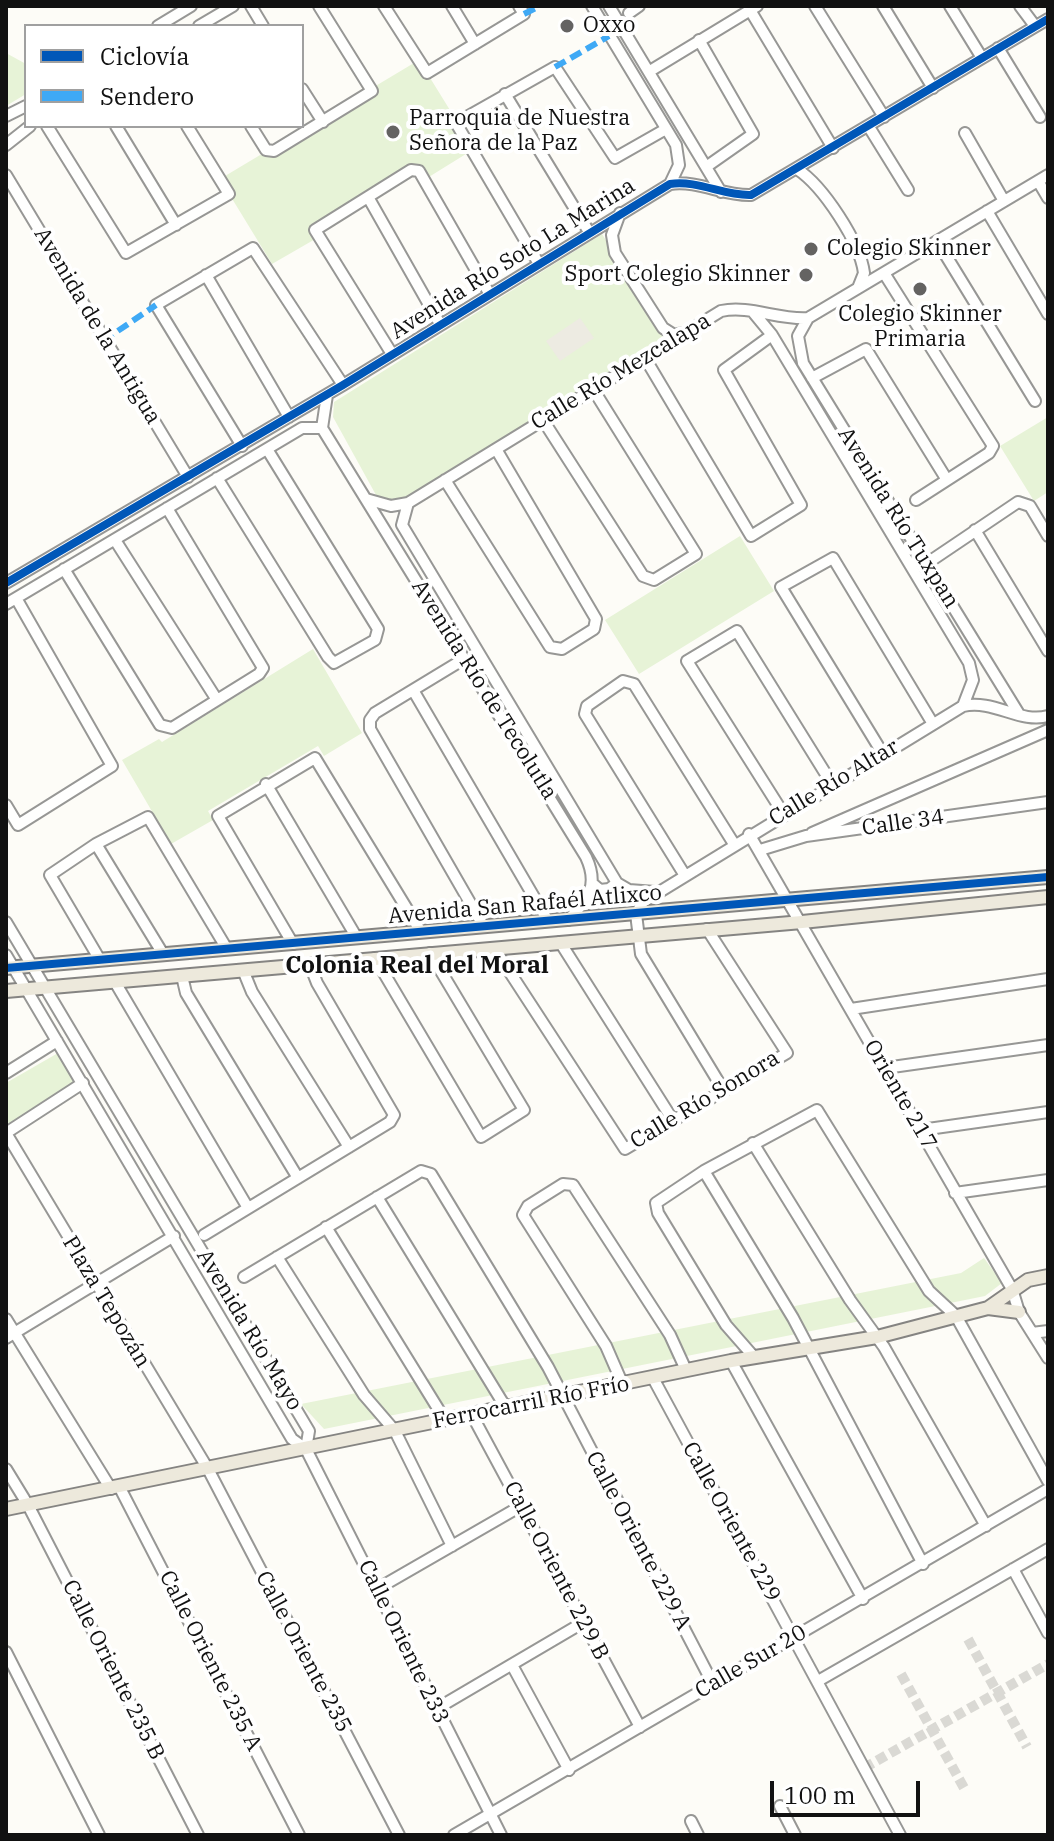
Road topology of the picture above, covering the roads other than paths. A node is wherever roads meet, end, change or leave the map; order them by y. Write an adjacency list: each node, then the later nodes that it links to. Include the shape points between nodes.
1 (191, 6): 20 (street)
2 (209, 6): 18 (street)
3 (233, 6): 18 (street)
4 (251, 6): 22 (street)
5 (319, 6): 36 (street, via 372,91)
6 (384, 6): 25 (street, via 427,73)
7 (452, 6): 25 (street)
8 (519, 6): 25 (street, via 524,14)
9 (592, 6): 43 (street)
10 (609, 6): 28 (street)
11 (639, 6): 17 (street)
12 (815, 6): 34 (street)
13 (883, 6): 29 (street)
14 (950, 6): 27 (street)
15 (1020, 6): 23 (street)
16 (754, 8): 24 (street); 46 (street)
17 (629, 13)
18 (215, 16): 21 (street)
19 (1048, 19): 23 (street, Avenida Río Soto La Marina)
20 (161, 24)
21 (202, 24)
22 (262, 24)
23 (1035, 26): 26 (street, Avenida Río Soto La Marina)
24 (699, 40): 28 (street); 47 (street, via 753,134)
25 (475, 44)
26 (998, 48): 27 (street, Avenida Río Soto La Marina); 35 (street)
27 (982, 58): 29 (street, Avenida Río Soto La Marina)
28 (650, 71): 47 (street)
29 (933, 88): 34 (street, Avenida Río Soto La Marina)
30 (304, 92): 36 (street)
31 (505, 94): 43 (street, via 555,67 615,158); 60 (street); 62 (street, via 456,123)
32 (24, 107): 33 (street)
33 (6, 116)
34 (884, 117): 37 (street, Avenida Río Soto La Marina)
35 (1040, 117)
36 (323, 122): 42 (street, via 274,151 266,150)
37 (869, 127): 46 (street, Avenida Río Soto La Marina); 52 (street)
38 (27, 128): 45 (street)
39 (48, 128): 59 (street, via 121,249 132,252)
40 (117, 128): 59 (street)
41 (188, 128): 59 (street, via 229,194)
42 (252, 128)
43 (666, 129): 51 (street, via 679,155)
44 (965, 133): 56 (street)
45 (6, 145)
46 (833, 148): 48 (street, Avenida Río Soto La Marina)
47 (706, 167): 53 (street)
48 (797, 169): 53 (street, Avenida Río Soto La Marina, via 751,195); 65 (street, via 823,192 855,246 864,273)
49 (6, 175): 86 (street, Avenida de la Antigua)
50 (1043, 178): 55 (street); 56 (street)
51 (670, 184): 53 (street, Avenida Río Soto La Marina, via 687,182); 58 (street, Avenida Río Soto La Marina)
52 (908, 190)
53 (721, 192)
54 (368, 197): 66 (street, via 415,170); 70 (street); 73 (street, via 315,230)
55 (1048, 198)
56 (1004, 201): 57 (street)
57 (987, 211): 61 (street); 68 (street)
58 (621, 212): 60 (street, Avenida Río Soto La Marina); 71 (street, via 612,235 615,253 663,328 674,335)
59 (176, 225)
60 (589, 232): 62 (street, Avenida Río Soto La Marina)
61 (937, 241): 63 (street); 79 (street)
62 (539, 264): 66 (street, Avenida Río Soto La Marina)
63 (884, 273): 65 (street); 89 (street, via 991,438 989,453)
64 (206, 275): 76 (street, via 253,248); 80 (street); 83 (street, via 156,305)
65 (858, 288): 69 (street)
66 (489, 293): 70 (street, Avenida Río Soto La Marina)
67 (753, 311): 69 (street, Calle Río Mezcalapa); 71 (street, Calle Río Mezcalapa, via 721,311); 72 (street, Avenida Río Tuxpan)
68 (1048, 314)
69 (808, 318): 75 (street, Avenida Río Tuxpan, via 798,347)
70 (440, 324): 73 (street, Avenida Río Soto La Marina)
71 (689, 331): 74 (street, Calle Río Mezcalapa)
72 (772, 335): 74 (street, via 724,370 801,505 751,536); 105 (street, Avenida Río Tuxpan, via 969,663 973,680)
73 (392, 354): 76 (street, Avenida Río Soto La Marina)
74 (645, 358): 77 (street, Calle Río Mezcalapa)
75 (812, 378): 89 (street, via 866,349); 97 (street, Avenida Río Tuxpan)
76 (343, 385): 78 (street, Avenida Río Soto La Marina)
77 (593, 389): 81 (street, Calle Río Mezcalapa); 81 (street, via 696,554 654,580 643,576)
78 (327, 395): 80 (street, Avenida Río Soto La Marina); 82 (street)
79 (1035, 401)
80 (289, 417): 83 (street, Avenida Río Soto La Marina)
81 (543, 420): 85 (street, Calle Río Mezcalapa)
82 (322, 428): 84 (street, via 302,428); 90 (street, Avenida Río de Tecolutla)
83 (242, 446): 86 (street, Avenida Río Soto La Marina)
84 (267, 449): 87 (street); 87 (street, via 378,629 375,640 341,661 328,657)
85 (496, 449): 88 (street, Calle Río Mezcalapa); 88 (street, via 596,619 594,629 573,642 556,650 550,647)
86 (188, 477): 99 (street, Avenida Río Soto La Marina)
87 (217, 478): 93 (street)
88 (445, 480): 92 (street, Calle Río Mezcalapa)
89 (947, 480): 91 (street)
90 (366, 499): 92 (street, via 391,506); 102 (street, Avenida Río de Tecolutla)
91 (916, 500)
92 (408, 503): 123 (street, Avenida Río de Tecolutla, via 402,525)
93 (167, 508): 96 (street); 104 (street, via 261,661 259,674)
94 (975, 530): 95 (street, via 1024,502); 97 (street); 101 (street)
95 (1048, 536)
96 (115, 540): 98 (street); 104 (street)
97 (926, 564): 106 (street, Avenida Río Tuxpan)
98 (64, 569): 100 (street); 104 (street, via 160,725 172,728)
99 (6, 583)
100 (11, 601): 114 (street, via 112,766 18,825)
101 (1048, 651)
102 (464, 659): 103 (street); 124 (street, Avenida Río de Tecolutla, via 586,857)
103 (413, 690): 130 (street); 133 (street, via 375,713 370,729)
104 (217, 700)
105 (963, 706): 106 (street, via 980,702); 108 (street, Calle Río Altar)
106 (1019, 714): 107 (street, via 1033,719)
107 (1048, 716)
108 (933, 724): 110 (street, Calle Río Altar); 110 (street, via 833,558 781,587)
109 (1048, 730): 117 (street)
110 (883, 754): 112 (street, Calle Río Altar)
111 (266, 784): 135 (street, via 310,759 318,760); 137 (street); 139 (street, via 218,816)
112 (832, 784): 115 (street, Calle Río Altar); 115 (street, via 737,631 687,661)
113 (1048, 802): 117 (street, Calle 34)
114 (6, 805)
115 (783, 813): 116 (street, Calle Río Altar)
116 (749, 834): 119 (street, Calle Río Altar); 120 (street, Oriente 217)
117 (806, 836): 120 (street, Calle 34)
118 (96, 844): 141 (street, via 148,817); 143 (street); 146 (street, via 50,875)
119 (734, 844): 121 (street, Calle Río Altar); 121 (street, via 634,684 623,681 587,706 585,714)
120 (760, 850): 127 (street, Oriente 217)
121 (684, 874): 125 (street, Calle Río Altar)
122 (1048, 877): 127 (main road, Avenida San Rafaél Atlixco)
123 (617, 883): 124 (street, via 600,890); 125 (street, via 629,890)
124 (593, 884): 129 (street)
125 (655, 892): 128 (street, Calle Río Altar)
126 (1048, 897): 132 (main road, Avenida San Rafaél Atlixco)
127 (789, 900): 128 (main road, Avenida San Rafaél Atlixco); 132 (street, Oriente 217)
128 (636, 914): 129 (main road, Avenida San Rafaél Atlixco); 136 (street)
129 (568, 920): 130 (main road, Avenida San Rafaél Atlixco)
130 (548, 921): 133 (main road, Avenida San Rafaél Atlixco)
131 (6, 922): 148 (street, Avenida Río Mayo)
132 (802, 922): 134 (main road, Avenida San Rafaél Atlixco); 157 (street, Oriente 217)
133 (484, 927): 135 (main road, Avenida San Rafaél Atlixco)
134 (707, 929): 136 (main road, Avenida San Rafaél Atlixco); 163 (street, Calle Río Sonora, via 787,1053)
135 (421, 932): 137 (main road, Avenida San Rafaél Atlixco)
136 (637, 935): 138 (main road, Avenida San Rafaél Atlixco); 163 (street, via 641,954)
137 (357, 938): 139 (main road, Avenida San Rafaél Atlixco)
138 (560, 942): 140 (main road, Avenida San Rafaél Atlixco); 165 (street)
139 (293, 944): 141 (main road, Avenida San Rafaél Atlixco)
140 (494, 948): 142 (main road, Avenida San Rafaél Atlixco); 165 (street, Calle Río Sonora, via 625,1149)
141 (227, 949): 143 (main road, Avenida San Rafaél Atlixco)
142 (430, 953): 145 (main road, Avenida San Rafaél Atlixco); 145 (street, via 524,1110 481,1137)
143 (163, 954): 146 (main road, Avenida San Rafaél Atlixco)
144 (6, 955): 149 (street, Avenida Río Mayo)
145 (375, 958): 147 (main road, Avenida San Rafaél Atlixco)
146 (100, 960): 148 (main road, Avenida San Rafaél Atlixco)
147 (310, 965): 150 (main road, Avenida San Rafaél Atlixco); 169 (street, via 394,1115)
148 (34, 967): 149 (main road, Avenida San Rafaél Atlixco); 154 (street, Avenida Río Mayo)
149 (10, 968): 155 (street, Avenida Río Mayo)
150 (243, 970): 151 (main road, Avenida San Rafaél Atlixco); 169 (street)
151 (182, 976): 153 (main road, Avenida San Rafaél Atlixco); 171 (street, via 186,993)
152 (1048, 979): 157 (street)
153 (115, 982): 154 (main road, Avenida San Rafaél Atlixco); 175 (street)
154 (46, 988): 155 (main road, Avenida San Rafaél Atlixco); 204 (street, Avenida Río Mayo, via 309,1431)
155 (26, 989): 156 (main road, Avenida San Rafaél Atlixco); 158 (street, Avenida Río Mayo)
156 (6, 991)
157 (851, 1009): 160 (street, Oriente 217)
158 (57, 1041): 161 (street); 162 (street, Avenida Río Mayo)
159 (1048, 1045): 160 (street)
160 (885, 1068): 166 (street, Oriente 217)
161 (6, 1073)
162 (83, 1083): 167 (street, Plaza Tepozán); 178 (street, Avenida Río Mayo)
163 (724, 1091): 165 (street, Calle Río Sonora)
164 (1048, 1112): 166 (street)
165 (674, 1122)
166 (921, 1130): 173 (street, Oriente 217)
167 (6, 1133): 182 (street, Plaza Tepozán)
168 (753, 1143): 170 (street); 186 (street, via 817,1110 929,1291); 191 (street)
169 (349, 1147): 171 (street)
170 (704, 1171): 192 (street); 193 (street, via 662,1196 656,1203 658,1213 726,1325)
171 (298, 1178): 175 (street)
172 (1048, 1180): 173 (street)
173 (955, 1193): 183 (street, Oriente 217)
174 (377, 1197): 176 (street, Calle Oriente 229 A); 199 (street, Calle Oriente 229 A, via 421,1171 431,1174); 200 (street)
175 (248, 1208): 177 (street)
176 (326, 1227): 179 (street, Calle Oriente 229 A); 202 (street)
177 (204, 1235)
178 (174, 1236): 182 (street); 204 (street, Avenida Río Mayo, via 292,1439)
179 (277, 1257): 181 (street, Calle Oriente 229 A); 203 (street, via 364,1395)
180 (1048, 1276): 183 (main road, Ferrocarril Río Frío)
181 (244, 1277)
182 (94, 1285): 190 (street); 206 (street, Plaza Tepozán)
183 (1012, 1289): 184 (main road, Ferrocarril Río Frío); 185 (street, Oriente 217)
184 (988, 1308): 185 (main road); 186 (main road, Ferrocarril Río Frío)
185 (1019, 1312): 189 (street, Oriente 217)
186 (956, 1316): 191 (main road, Ferrocarril Río Frío); 207 (street)
187 (6, 1319): 190 (street, Calle Oriente 235 A)
188 (1048, 1331): 189 (street)
189 (1032, 1333): 194 (street, Oriente 217)
190 (10, 1335): 208 (street, Calle Oriente 235 A)
191 (877, 1337): 192 (main road, Ferrocarril Río Frío); 213 (street)
192 (807, 1347): 193 (main road, Ferrocarril Río Frío); 216 (street)
193 (754, 1357): 195 (main road, Ferrocarril Río Frío)
194 (1048, 1358)
195 (731, 1361): 196 (main road, Ferrocarril Río Frío); 219 (street)
196 (686, 1370): 197 (main road, Ferrocarril Río Frío); 198 (street, via 670,1335 573,1185 563,1184 528,1206 523,1215 606,1346)
197 (653, 1378): 198 (main road, Ferrocarril Río Frío); 222 (street, Calle Oriente 229)
198 (623, 1385): 199 (main road, Ferrocarril Río Frío)
199 (564, 1398): 200 (main road, Ferrocarril Río Frío); 226 (street, Calle Oriente 229 A)
200 (506, 1408): 201 (main road, Ferrocarril Río Frío)
201 (472, 1415): 202 (main road, Ferrocarril Río Frío); 211 (street, Calle Oriente 229 B)
202 (445, 1420): 203 (main road, Ferrocarril Río Frío)
203 (395, 1431): 204 (main road, Ferrocarril Río Frío); 214 (street)
204 (306, 1449): 206 (main road, Ferrocarril Río Frío); 218 (street, Calle Oriente 233)
205 (6, 1469): 210 (street, Calle Oriente 235 B)
206 (208, 1469): 208 (main road, Ferrocarril Río Frío); 236 (street, Calle Oriente 235)
207 (1048, 1481)
208 (116, 1488): 210 (main road, Ferrocarril Río Frío); 235 (street, Calle Oriente 235 A)
209 (1048, 1489): 213 (street, Calle Sur 20)
210 (28, 1505): 212 (main road, Ferrocarril Río Frío); 234 (street, Calle Oriente 235 B)
211 (521, 1506): 214 (street); 220 (street, Calle Oriente 229 B)
212 (6, 1509)
213 (986, 1526): 216 (street, Calle Sur 20)
214 (452, 1546): 218 (street)
215 (1048, 1549): 217 (street)
216 (923, 1564): 219 (street, Calle Sur 20)
217 (1013, 1569): 221 (street); 225 (street)
218 (377, 1589): 227 (street, Calle Oriente 233)
219 (863, 1599): 222 (street, Calle Sur 20)
220 (584, 1622): 224 (street); 228 (street, Calle Oriente 229 B)
221 (1048, 1633)
222 (794, 1637): 225 (street, Calle Oriente 229); 226 (street, Calle Sur 20)
223 (6, 1652): 233 (street)
224 (512, 1665): 227 (street); 229 (street)
225 (818, 1681): 241 (street, Calle Oriente 229)
226 (713, 1684): 228 (street, Calle Sur 20)
227 (436, 1709): 231 (street, Calle Oriente 233)
228 (640, 1727): 229 (street, Calle Sur 20)
229 (569, 1770): 231 (street, Calle Sur 20)
230 (780, 1806): 240 (street)
231 (490, 1814): 237 (street, Calle Sur 20); 238 (street, Calle Oriente 233)
232 (691, 1821): 239 (street)
233 (99, 1835)
234 (198, 1835)
235 (299, 1835)
236 (399, 1835)
237 (454, 1835)
238 (501, 1835)
239 (698, 1835)
240 (795, 1835)
241 (900, 1835)

